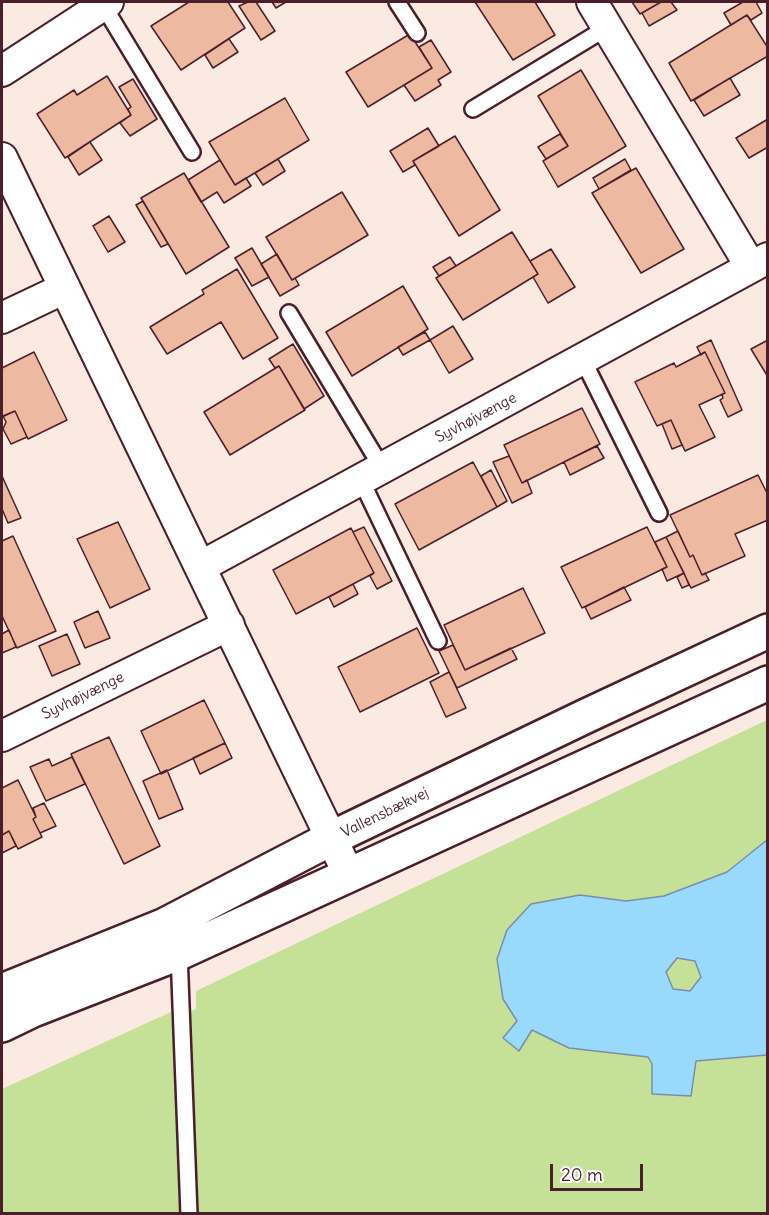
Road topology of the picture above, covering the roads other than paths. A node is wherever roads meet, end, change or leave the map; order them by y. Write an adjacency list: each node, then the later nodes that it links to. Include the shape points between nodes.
1 (397, 2): 5 (lane)
2 (592, 2): 4 (street, Syvhøjvænge)
3 (106, 3): 6 (street); 8 (lane)
4 (608, 27): 7 (lane); 10 (street, Syvhøjvænge)
5 (417, 33)
6 (2, 71)
7 (473, 109)
8 (192, 152)
9 (2, 158): 11 (street)
10 (759, 263): 14 (street, Syvhøjvænge)
11 (65, 288): 13 (street); 17 (street)
12 (289, 313): 15 (lane)
13 (2, 318)
14 (583, 360): 15 (street, Syvhøjvænge); 16 (lane)
15 (372, 474): 17 (street, Syvhøjvænge); 20 (lane)
16 (659, 513)
17 (200, 567): 18 (street)
18 (229, 625): 22 (street, Syvhøjvænge); 23 (street)
19 (768, 631): 23 (street, Vallensbækvej)
20 (438, 641)
21 (768, 683): 24 (street)
22 (2, 736)
23 (332, 838): 24 (street); 26 (street, Vallensbækvej, via 165,925)
24 (349, 875): 25 (street)
25 (179, 953): 27 (street); 28 (lane)
26 (2, 991)
27 (2, 1025)
28 (189, 1214)

